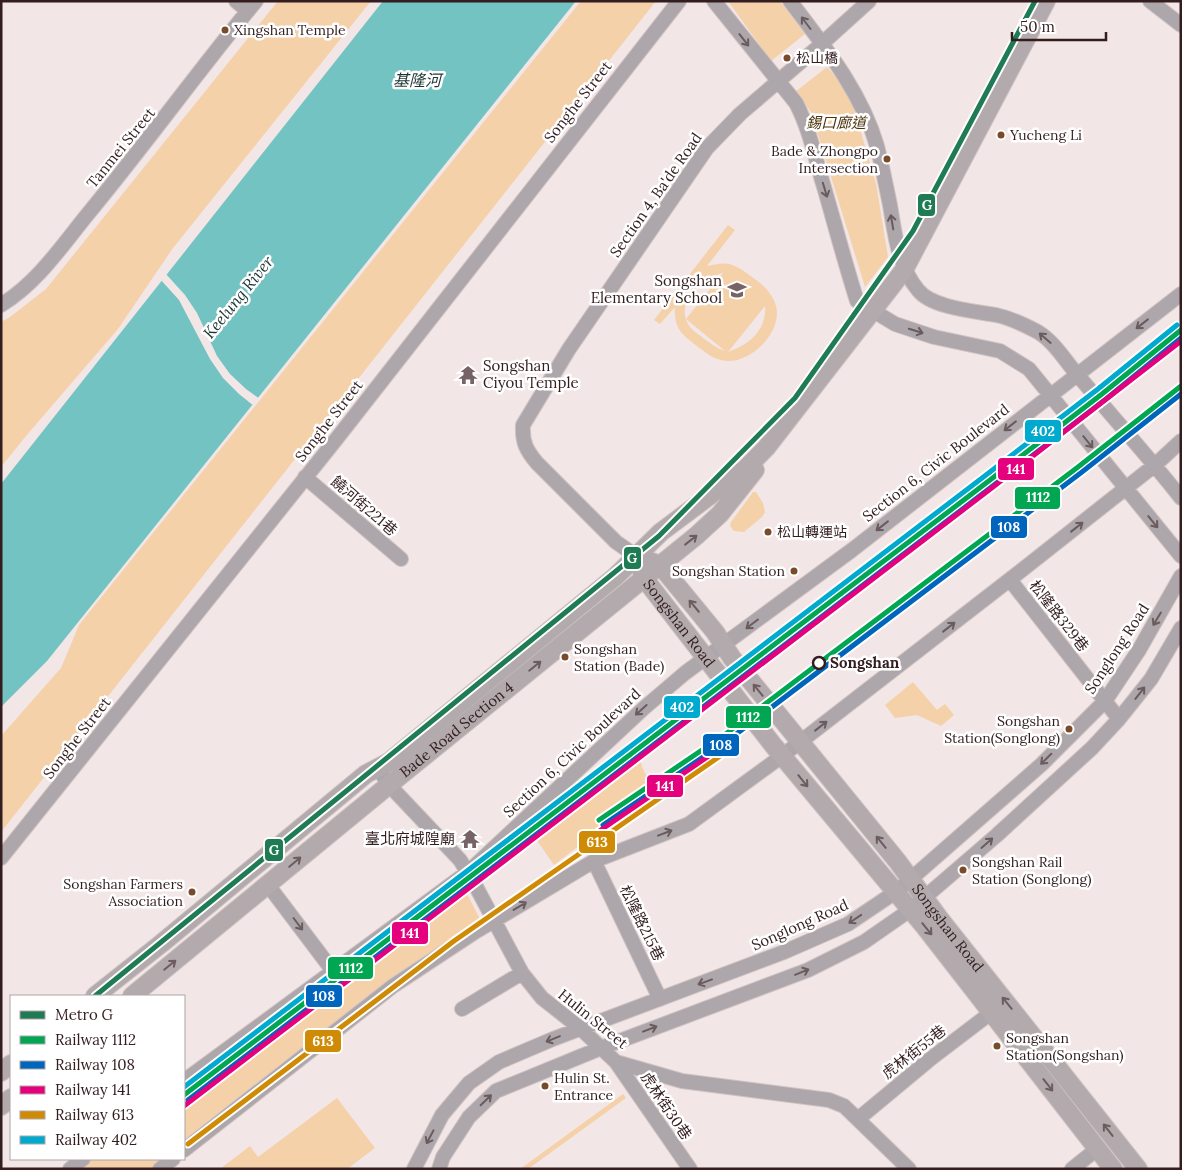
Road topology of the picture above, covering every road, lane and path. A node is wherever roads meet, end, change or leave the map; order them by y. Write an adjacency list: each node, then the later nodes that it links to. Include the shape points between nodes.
1 (236, 1): 8 (street)
2 (679, 1): 21 (street, Songhe Street)
3 (714, 1): 11 (street, one-way to 11)
4 (790, 1): 10 (street, one-way to 4)
5 (869, 1): 10 (street)
6 (1046, 1): 12 (main road, Bade Road Section 4)
7 (1150, 1): 9 (street)
8 (252, 6): 14 (street, Tanmei Street, via 38,275 16,296)
9 (1181, 24)
10 (820, 46): 11 (street); 12 (street, one-way to 10, via 877,146 869,124 832,55)
11 (781, 80): 15 (street, one-way to 15, via 796,103 813,145 857,301); 24 (street, Section 4, Ba'de Road, via 740,114 707,148 569,349 523,425 522,439 529,454 616,542)
12 (904, 270): 15 (main road, Bade Road Section 4); 16 (street, one-way to 12, via 1059,351 1040,333 996,315 959,310 936,301 919,292)
13 (1181, 294): 16 (street, Section 6, Civic Boulevard, one-way to 16)
14 (1, 304)
15 (872, 310): 17 (street, one-way to 17, via 895,324 919,332 1000,350 1030,369); 19 (main road, Bade Road Section 4)
16 (1076, 375): 17 (street, Section 6, Civic Boulevard); 20 (street)
17 (1050, 395): 22 (street, one-way to 22); 32 (street, Section 6, Civic Boulevard, one-way to 32, via 852,550)
18 (1181, 441): 20 (street)
19 (766, 448): 24 (main road, Bade Road Section 4, via 744,470 661,532); 27 (main road, Bade Road Section 4, one-way to 19, via 720,514 753,473)
20 (1155, 465): 22 (street); 23 (street)
21 (305, 477): 26 (street, 饒河街221巷); 40 (street, Songhe Street)
22 (1126, 489): 25 (street, one-way to 25); 30 (street, one-way to 22)
23 (1181, 498)
24 (636, 556): 27 (main road, Songshan Road); 29 (main road, Songshan Road); 38 (main road, Bade Road Section 4, via 615,577 390,762)
25 (1181, 556)
26 (401, 559)
27 (660, 565): 29 (main road, Bade Road Section 4); 32 (main road, Songshan Road, one-way to 27)
28 (1181, 576): 34 (street, Songlong Road, one-way to 34, via 1139,650)
29 (644, 578): 33 (main road, Songshan Road); 39 (main road, Bade Road Section 4, one-way to 29)
30 (1010, 580): 34 (street, 松隆路329巷); 36 (street, one-way to 30)
31 (1181, 628): 35 (street, one-way to 31, via 1151,679)
32 (724, 645): 33 (street, Section 6, Civic Boulevard); 36 (main road, Songshan Road, one-way to 32)
33 (706, 657): 37 (main road, Songshan Road); 42 (street, Section 6, Civic Boulevard, one-way to 42, via 644,708)
34 (1105, 701): 35 (street, 松隆路329巷); 43 (street, Songlong Road, one-way to 43, via 1042,764)
35 (1119, 719): 46 (street, one-way to 35, via 1092,748)
36 (800, 742): 37 (street); 43 (main road, Songshan Road, one-way to 36)
37 (782, 756): 41 (street, one-way to 37, via 689,824); 45 (main road, Songshan Road, one-way to 45)
38 (378, 768): 39 (street, Hulin Street); 51 (main road, Bade Road Section 4, via 366,774)
39 (389, 785): 42 (street, Hulin Street); 44 (main road, Bade Road Section 4, one-way to 39)
40 (1, 858)
41 (594, 861): 48 (street, one-way to 41); 53 (street, 松隆路215巷)
42 (468, 872): 48 (street, Hulin Street); 49 (street, Section 6, Civic Boulevard)
43 (911, 880): 45 (street, Songlong Road); 46 (main road, Songshan Road)
44 (268, 885): 49 (street, one-way to 49); 52 (main road, Bade Road Section 4, one-way to 44)
45 (896, 892): 47 (main road, Songshan Road); 53 (street, Songlong Road, one-way to 53, via 848,924)
46 (924, 898): 47 (street); 73 (main road, Songshan Road, one-way to 46)
47 (910, 910): 55 (main road, Songshan Road, one-way to 55); 57 (street, one-way to 47, via 808,970 864,942)
48 (494, 922): 50 (street, Hulin Street); 61 (street, via 393,986)
49 (333, 971): 59 (street, Section 6, Civic Boulevard)
50 (522, 973): 54 (street); 56 (street, Hulin Street, via 542,998)
51 (96, 995)
52 (133, 995)
53 (660, 999): 56 (street, Songlong Road)
54 (462, 1009)
55 (992, 1012): 60 (street, 虎林街55巷); 62 (main road, Songshan Road, one-way to 62)
56 (580, 1028): 57 (street, Hulin Street); 67 (street, Songlong Road, one-way to 67, via 499,1062 469,1083 442,1115)
57 (602, 1048): 58 (street, Hulin Street); 68 (street, one-way to 57, via 443,1157 469,1117 496,1091)
58 (616, 1062): 60 (street, Hulin Street, via 682,1080 829,1100 844,1106); 69 (street, 虎林街30巷)
59 (185, 1080)
60 (858, 1119): 70 (street, Hulin Street)
61 (185, 1149)
62 (1097, 1149): 71 (street); 72 (main road, Songshan Road)
63 (82, 1160): 65 (street)
64 (172, 1160): 66 (street)
65 (70, 1169)
66 (160, 1169)
67 (414, 1169)
68 (439, 1169)
69 (690, 1169)
70 (909, 1169)
71 (1072, 1169)
72 (1113, 1169)
73 (1138, 1169)

